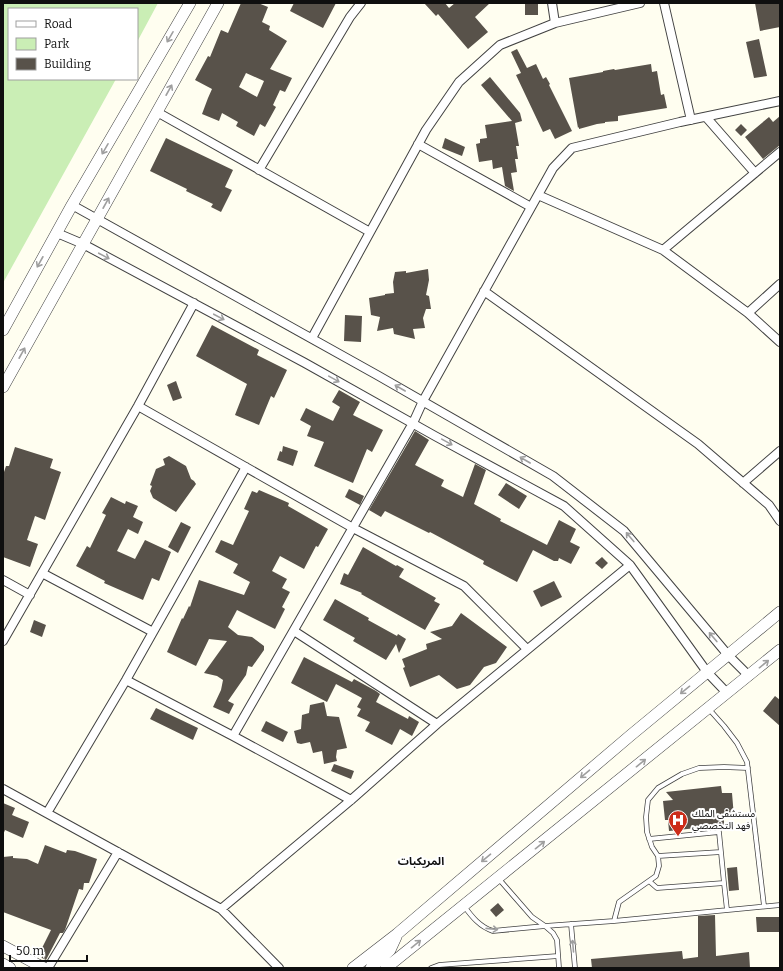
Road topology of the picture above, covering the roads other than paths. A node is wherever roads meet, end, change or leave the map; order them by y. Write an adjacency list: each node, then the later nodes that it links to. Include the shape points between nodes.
1 (190, 3): 17 (street, one-way to 17)
2 (218, 3): 9 (street, one-way to 2)
3 (361, 3): 14 (street, via 350,17)
4 (552, 3): 7 (street)
5 (640, 3): 7 (street)
6 (664, 3): 11 (street)
7 (555, 23): 12 (street, via 500,45 494,50 459,82)
8 (780, 101): 10 (street)
9 (157, 112): 14 (street); 19 (street, one-way to 9)
10 (706, 117): 11 (street); 15 (street)
11 (691, 120): 16 (street, via 572,148 553,168)
12 (418, 144): 18 (street); 20 (street)
13 (780, 152): 15 (street)
14 (259, 170): 20 (street)
15 (755, 173): 23 (street)
16 (538, 194): 18 (street); 23 (street)
17 (72, 205): 19 (street); 21 (street)
18 (531, 206): 25 (street)
19 (98, 218): 22 (street); 29 (street)
20 (370, 232): 29 (street)
21 (57, 233): 22 (street); 28 (street, one-way to 28)
22 (83, 244): 26 (street, one-way to 26); 31 (street, one-way to 22)
23 (664, 250): 27 (street)
24 (780, 284): 27 (street)
25 (484, 291): 32 (street); 37 (street, via 698,444)
26 (194, 304): 33 (street); 34 (street, one-way to 34)
27 (748, 313): 30 (street)
28 (3, 330)
29 (312, 338): 32 (street, one-way to 29)
30 (780, 342)
31 (3, 387)
32 (423, 401): 34 (street); 50 (street, one-way to 32, via 624,531 553,476)
33 (138, 406): 36 (street); 41 (street)
34 (413, 423): 39 (street); 40 (street, one-way to 40, via 564,506)
35 (780, 450): 37 (street)
36 (246, 467): 39 (street); 46 (street)
37 (743, 483): 38 (street, via 769,506)
38 (780, 521)
39 (353, 528): 45 (street); 48 (street, via 464,586)
40 (630, 565): 48 (street); 51 (street)
41 (42, 573): 43 (street); 46 (street)
42 (3, 580): 43 (street)
43 (30, 595): 47 (street)
44 (780, 612): 50 (street)
45 (294, 631): 56 (street); 57 (street)
46 (153, 632): 53 (street)
47 (3, 641)
48 (527, 649): 56 (street)
49 (780, 650): 52 (street, one-way to 49)
50 (728, 655): 51 (street); 52 (street)
51 (707, 672): 54 (street); 77 (street, one-way to 77)
52 (749, 676): 54 (street)
53 (126, 680): 57 (street); 61 (street)
54 (727, 693): 55 (street)
55 (708, 708): 58 (lane, via 737,743); 66 (street, one-way to 55)
56 (437, 724): 60 (street)
57 (233, 736): 60 (street)
58 (748, 768): 62 (lane, via 699,768 682,774 658,788 648,800 646,817); 71 (lane)
59 (3, 789): 61 (street)
60 (351, 800): 72 (street)
61 (47, 813): 63 (street)
62 (649, 838): 64 (lane, via 719,832); 65 (lane)
63 (118, 852): 72 (street); 83 (street)
64 (721, 852): 65 (lane); 68 (lane)
65 (658, 856): 67 (lane, via 656,876)
66 (498, 878): 70 (street); 76 (lane, via 532,917)
67 (649, 881): 68 (lane, via 657,888); 74 (lane, via 619,902)
68 (724, 883): 73 (lane)
69 (780, 905): 71 (lane)
70 (463, 906): 76 (lane, one-way to 76, via 474,919 486,929 493,931); 87 (street, one-way to 70)
71 (764, 906): 73 (lane)
72 (221, 909): 84 (street)
73 (727, 910): 74 (lane)
74 (614, 921): 75 (lane)
75 (571, 924): 76 (lane); 90 (lane, one-way to 75)
76 (545, 926): 79 (lane, via 557,940)
77 (397, 934): 85 (street); 86 (street, via 390,950)
78 (3, 946): 82 (street)
79 (558, 956): 88 (lane, via 438,965); 89 (lane)
80 (3, 964): 81 (street)
81 (10, 968)
82 (44, 968)
83 (48, 968)
84 (279, 968)
85 (353, 968)
86 (371, 968)
87 (386, 968)
88 (431, 968)
89 (559, 968)
90 (575, 968)

